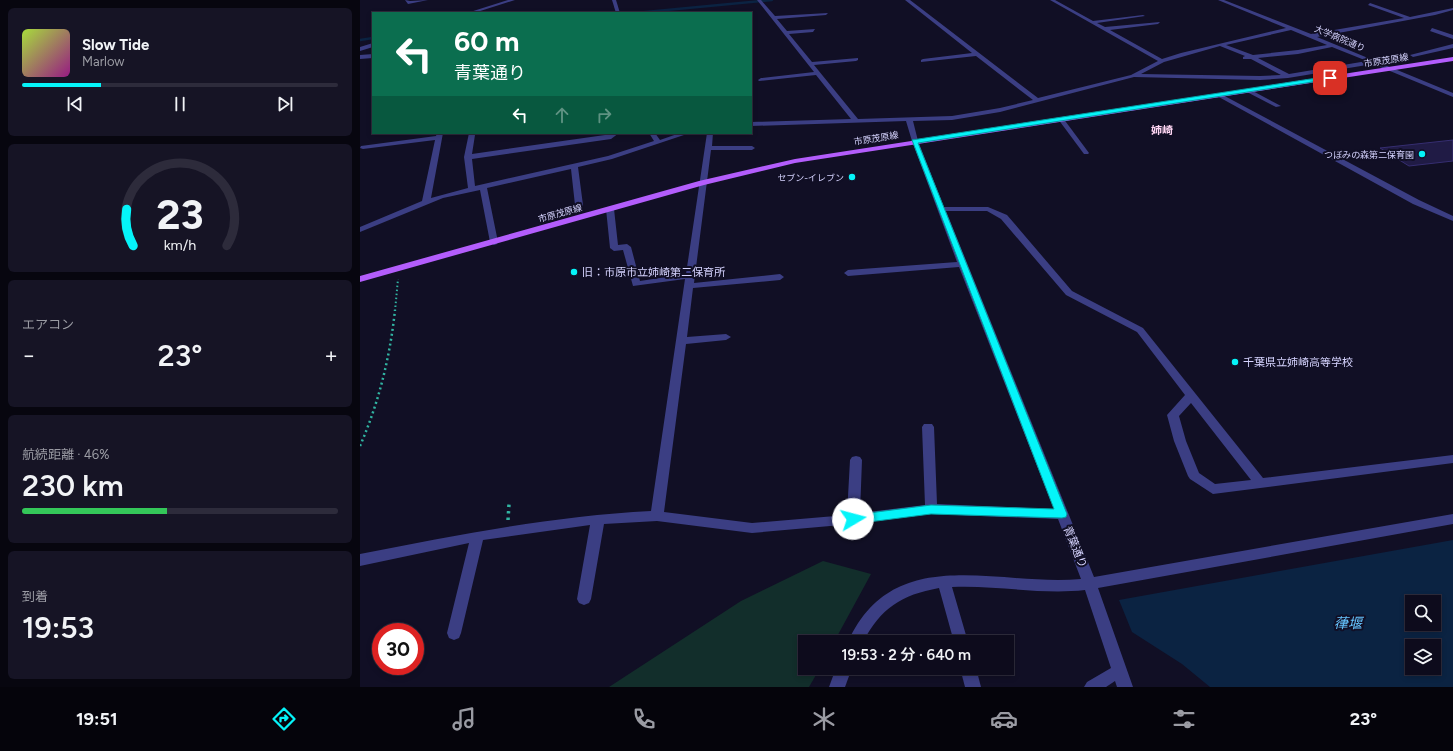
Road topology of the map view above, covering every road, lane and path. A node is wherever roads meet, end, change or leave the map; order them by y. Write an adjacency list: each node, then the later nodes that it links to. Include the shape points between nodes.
1 (407, 0): 2 (street, via 408,3)
2 (426, 0)
3 (477, 0): 4 (street)
4 (490, 0)
5 (614, 0): 15 (street)
6 (759, 0): 18 (street)
7 (907, 0): 36 (street)
8 (1052, 0): 20 (street)
9 (1220, 0): 23 (street, 大学病院通り)
10 (515, 1): 13 (street); 14 (street)
11 (1370, 4): 19 (street)
12 (1453, 9): 19 (street)
13 (473, 12)
14 (483, 12)
15 (618, 12)
16 (826, 14): 18 (street)
17 (1143, 16): 20 (street)
18 (774, 18): 26 (street)
19 (1409, 18): 27 (street)
20 (1093, 22): 22 (street)
21 (1158, 23): 22 (street)
22 (1104, 28): 45 (street)
23 (1292, 28): 27 (street, 大学病院通り); 32 (street)
24 (813, 30): 26 (street)
25 (1432, 30): 28 (street)
26 (785, 33): 47 (street)
27 (1311, 36): 33 (street, 大学病院通り)
28 (1453, 37)
29 (372, 41): 30 (street)
30 (360, 45)
31 (372, 45): 35 (street)
32 (1221, 45): 40 (street); 45 (street)
33 (1333, 45): 40 (street); 46 (street, 大学病院通り)
34 (1453, 46): 37 (street)
35 (360, 49)
36 (977, 54): 44 (street); 57 (street)
37 (1413, 55)
38 (372, 56): 39 (street)
39 (360, 57)
40 (1252, 57): 41 (street); 51 (street)
41 (1245, 58)
42 (856, 59): 47 (street)
43 (1453, 59): 48 (main road, 市原茂原線)
44 (923, 61)
45 (1162, 61): 50 (street)
46 (1374, 62): 48 (street, 大学病院通り); 51 (street)
47 (810, 64): 49 (street)
48 (1390, 69): 53 (main road, 市原茂原線); 56 (street, 大学病院通り)
49 (818, 73): 52 (street); 61 (street)
50 (1133, 76): 51 (street); 57 (street)
51 (1288, 76): 53 (street)
52 (761, 80)
53 (1300, 82): 54 (main road, 市原茂原線)
54 (1247, 90): 55 (main road, 市原茂原線); 58 (street)
55 (1219, 95): 59 (main road, 市原茂原線); 84 (street, via 1416,202)
56 (1453, 95)
57 (1038, 101): 60 (street, via 952,118)
58 (1278, 106)
59 (1061, 119): 69 (main road, 市原茂原線); 74 (street)
60 (909, 120): 61 (street); 69 (street, 青葉通り)
61 (856, 121): 62 (street)
62 (752, 124)
63 (472, 134): 75 (street)
64 (615, 134): 75 (street, via 611,137)
65 (653, 134): 70 (street)
66 (684, 134): 70 (street)
67 (710, 134): 72 (street)
68 (439, 135): 71 (street); 80 (street)
69 (914, 141): 77 (main road, 市原茂原線, via 825,155); 83 (street, 青葉通り)
70 (658, 142): 76 (street, via 610,158)
71 (363, 147)
72 (707, 148): 73 (street); 77 (street)
73 (752, 148)
74 (1086, 153)
75 (468, 157): 79 (street)
76 (574, 166): 78 (street); 81 (street)
77 (702, 182): 82 (main road, 市原茂原線); 92 (street)
78 (483, 186): 79 (street); 86 (street)
79 (472, 188): 80 (street)
80 (426, 202): 85 (street)
81 (579, 205)
82 (610, 209): 86 (main road, 市原茂原線); 92 (street, via 614,248 627,247 636,284)
83 (941, 209): 87 (street, 青葉通り); 95 (street, via 988,209 1004,217 1069,293 1140,330)
84 (1453, 219)
85 (360, 230)
86 (494, 242): 88 (main road, 市原茂原線)
87 (962, 264): 89 (street); 102 (street, 青葉通り)
88 (398, 268): 91 (main road, 市原茂原線); 97 (path, via 396,305 387,363 372,421)
89 (848, 273)
90 (780, 277): 92 (street)
91 (360, 279)
92 (689, 281): 94 (street)
93 (726, 336): 94 (street)
94 (680, 341): 103 (street)
95 (1192, 395): 100 (street); 100 (street, via 1173,415 1194,476 1213,489)
96 (928, 427): 101 (street)
97 (360, 446)
98 (1453, 459): 100 (street)
99 (856, 460): 105 (street)
100 (1261, 484)
101 (931, 509): 102 (street); 105 (street)
102 (1062, 514): 110 (street, 青葉通り)
103 (657, 516): 104 (street); 105 (street, via 752,528)
104 (598, 519): 107 (street); 111 (street)
105 (853, 519)
106 (1453, 519): 110 (street)
107 (477, 536): 108 (street); 112 (street)
108 (360, 560)
109 (944, 582): 110 (street, via 968,580 1064,586); 113 (street, via 905,591 881,605 865,623); 114 (street)
110 (1090, 584): 115 (street, 青葉通り)
111 (584, 599)
112 (454, 633)
113 (859, 635)
114 (959, 635)
115 (1119, 671): 120 (street); 121 (street, 青葉通り)
116 (841, 675): 118 (street)
117 (970, 675): 119 (street)
118 (837, 687)
119 (973, 687)
120 (1092, 687)
121 (1125, 687)

